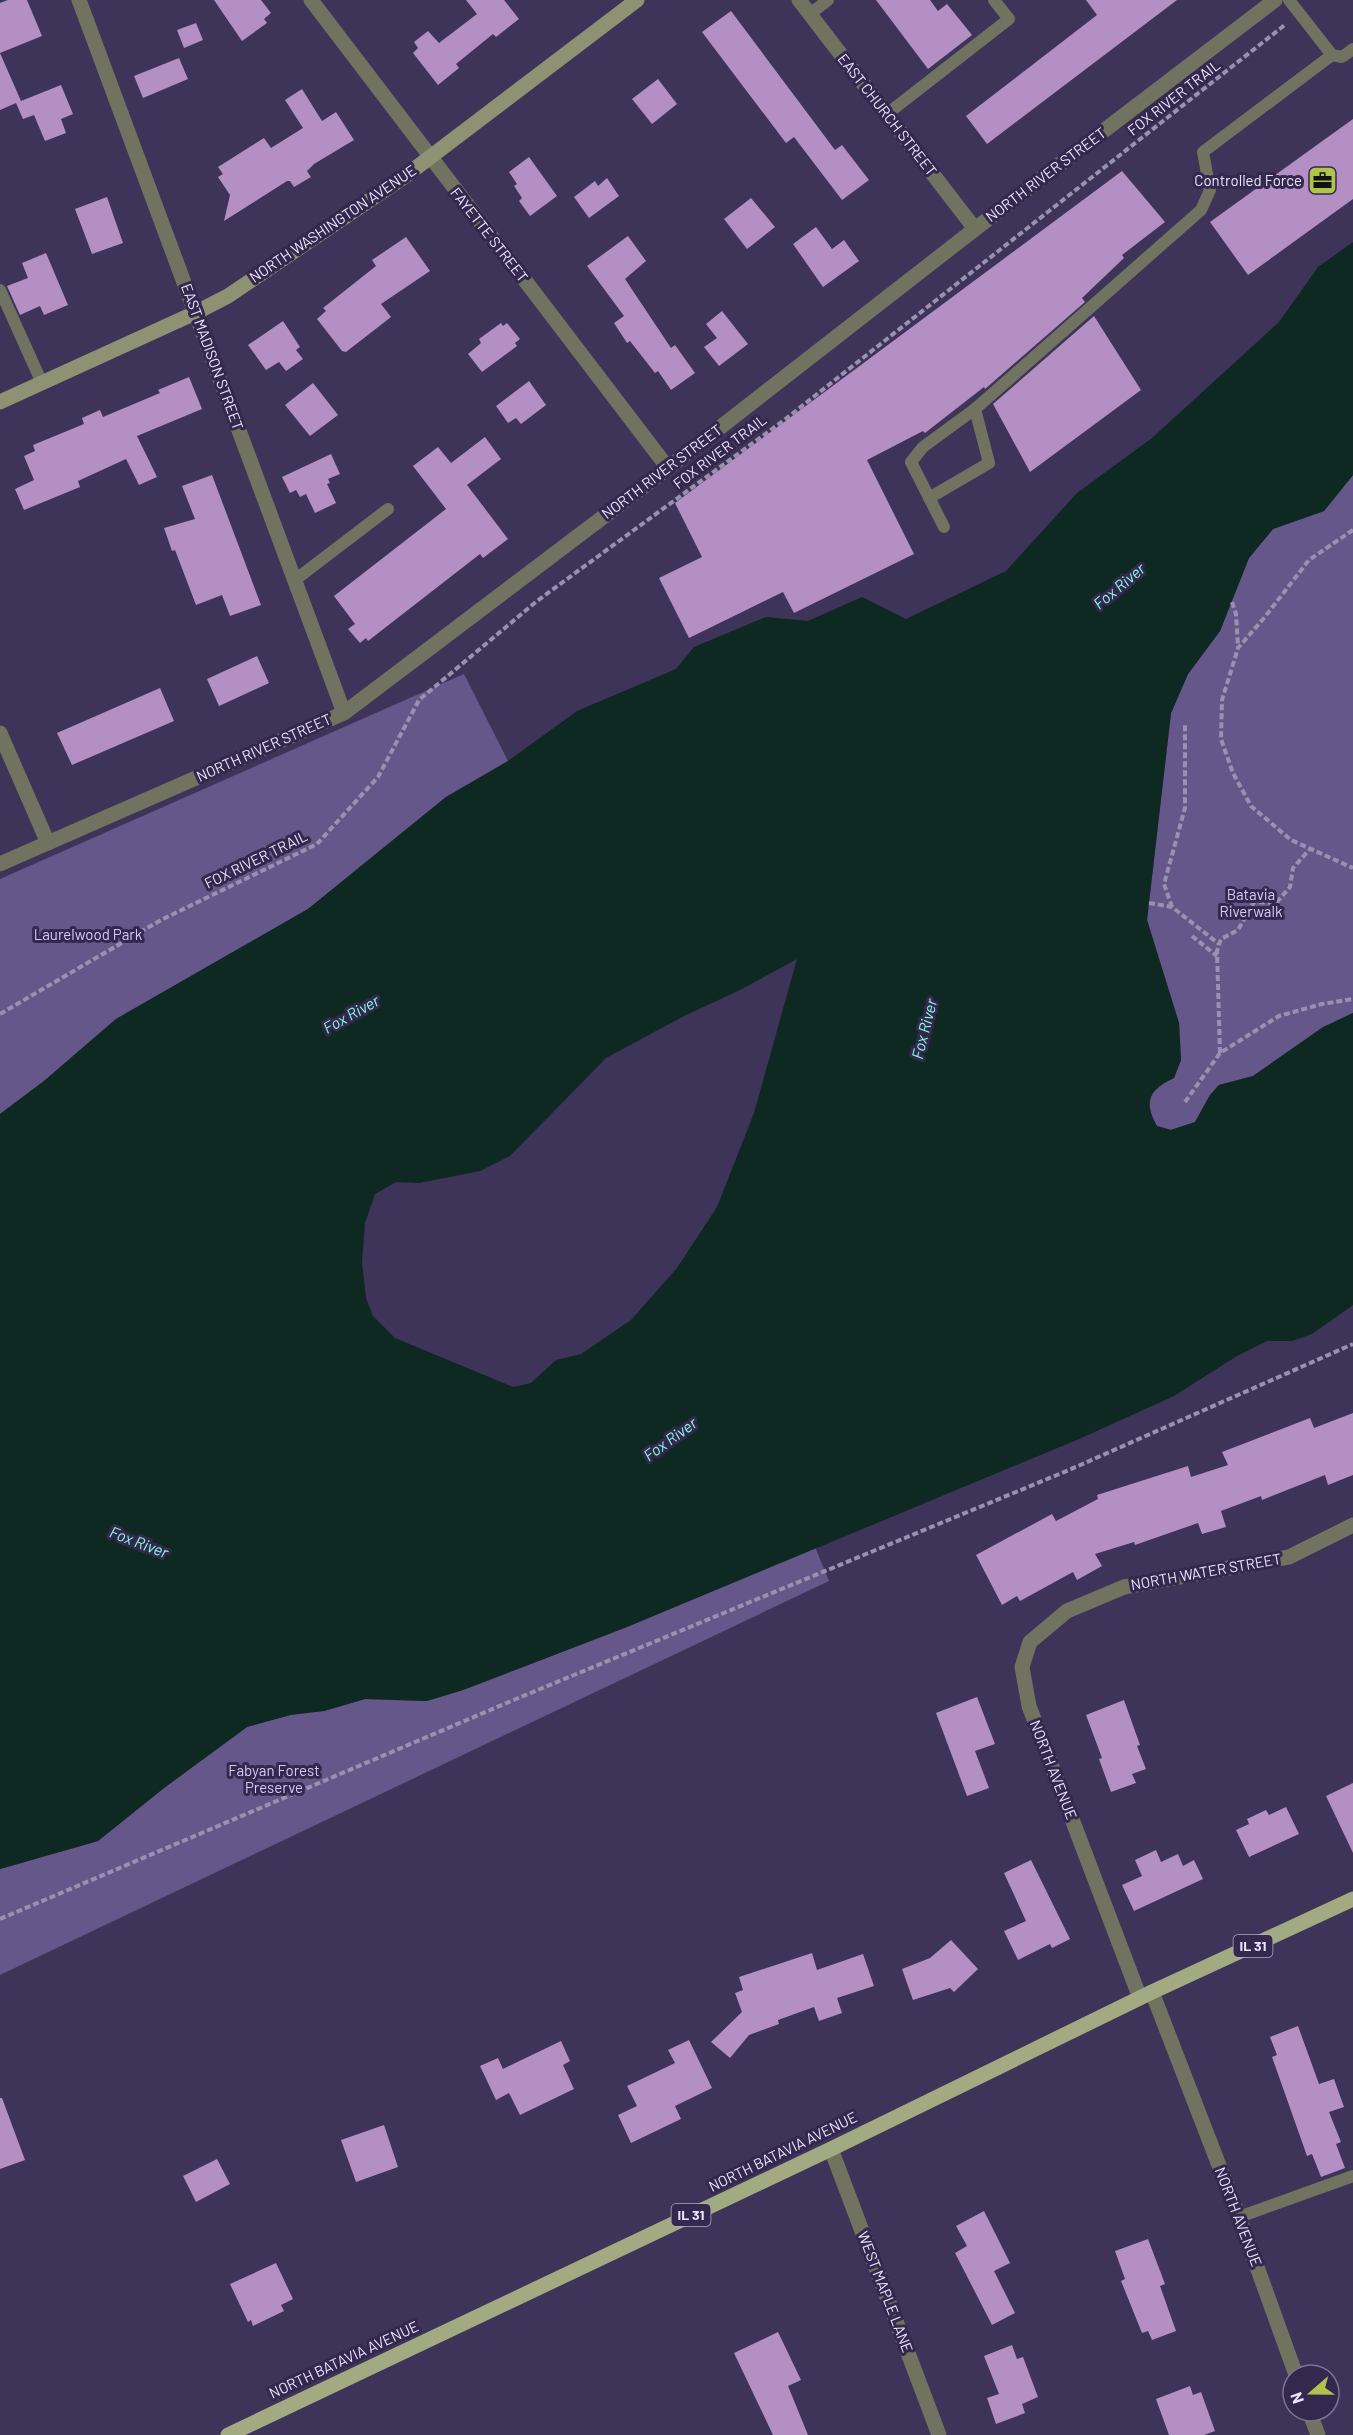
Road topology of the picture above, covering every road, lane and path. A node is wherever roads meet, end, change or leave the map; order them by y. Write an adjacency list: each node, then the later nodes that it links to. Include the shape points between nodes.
1 (79, 0): 17 (street, EAST MADISON STREET)
2 (311, 0): 14 (street, FAYETTE STREET)
3 (637, 0): 14 (main road, NORTH WASHINGTON AVENUE)
4 (799, 0): 10 (street, EAST CHURCH STREET)
5 (828, 0): 10 (lane)
6 (994, 0): 13 (lane, via 1009,19)
7 (1275, 0): 15 (street, NORTH RIVER STREET)
8 (1289, 0): 9 (lane)
9 (1299, 13): 12 (lane); 42 (path, FOX RIVER TRAIL, via 783,421 537,601 419,700 378,777 317,844 161,920)
10 (810, 14): 13 (street, EAST CHURCH STREET)
11 (1353, 49): 12 (lane, via 1342,57)
12 (1332, 55): 20 (lane, via 1203,152 1209,190 1201,210)
13 (887, 114): 15 (street, EAST CHURCH STREET)
14 (430, 158): 17 (main road, NORTH WASHINGTON AVENUE, via 228,296); 21 (street, FAYETTE STREET)
15 (975, 229): 21 (street, NORTH RIVER STREET)
16 (0, 290): 18 (lane)
17 (195, 314): 18 (main road, NORTH WASHINGTON AVENUE); 26 (street, EAST MADISON STREET)
18 (42, 382): 19 (main road, NORTH WASHINGTON AVENUE)
19 (0, 402)
20 (975, 409): 22 (lane, via 923,447 911,462); 22 (lane, via 989,463)
21 (668, 468): 29 (street, NORTH RIVER STREET)
22 (929, 498): 24 (lane)
23 (388, 509): 26 (lane)
24 (944, 527)
25 (1353, 530): 28 (path, via 1309,560)
26 (295, 580): 29 (street, EAST MADISON STREET)
27 (1232, 602): 28 (path)
28 (1238, 648): 33 (path, via 1222,700 1221,739 1251,806)
29 (344, 713): 32 (street, NORTH RIVER STREET)
30 (1185, 723): 37 (path, via 1185,808 1164,884)
31 (0, 733): 32 (street)
32 (48, 843): 34 (street, NORTH RIVER STREET)
33 (1309, 850): 35 (path); 39 (path, via 1293,868 1290,887 1276,903 1254,902 1238,930)
34 (0, 864)
35 (1353, 867)
36 (1149, 903): 37 (path)
37 (1172, 907): 39 (path)
38 (1192, 936): 40 (path)
39 (1219, 944): 40 (path)
40 (1217, 957): 43 (path)
41 (1353, 999): 43 (path, via 1279,1016)
42 (0, 1014)
43 (1220, 1053): 44 (path)
44 (1185, 1102)
45 (1353, 1344): 49 (path, via 1069,1470 516,1698)
46 (1353, 1524): 47 (street, NORTH WATER STREET, via 1289,1557)
47 (1124, 1587): 50 (street, NORTH AVENUE, via 1067,1611 1030,1642 1022,1667 1029,1706)
48 (1353, 1899): 50 (main road, NORTH BATAVIA AVENUE / IL 31)
49 (0, 1919)
50 (1146, 1995): 51 (main road, NORTH BATAVIA AVENUE / IL 31); 53 (street, NORTH AVENUE)
51 (831, 2149): 55 (main road, NORTH BATAVIA AVENUE / IL 31); 56 (street, WEST MAPLE LANE)
52 (1353, 2176): 53 (lane)
53 (1239, 2217): 54 (street, NORTH AVENUE)
54 (1292, 2363)
55 (228, 2435)
56 (939, 2435)

